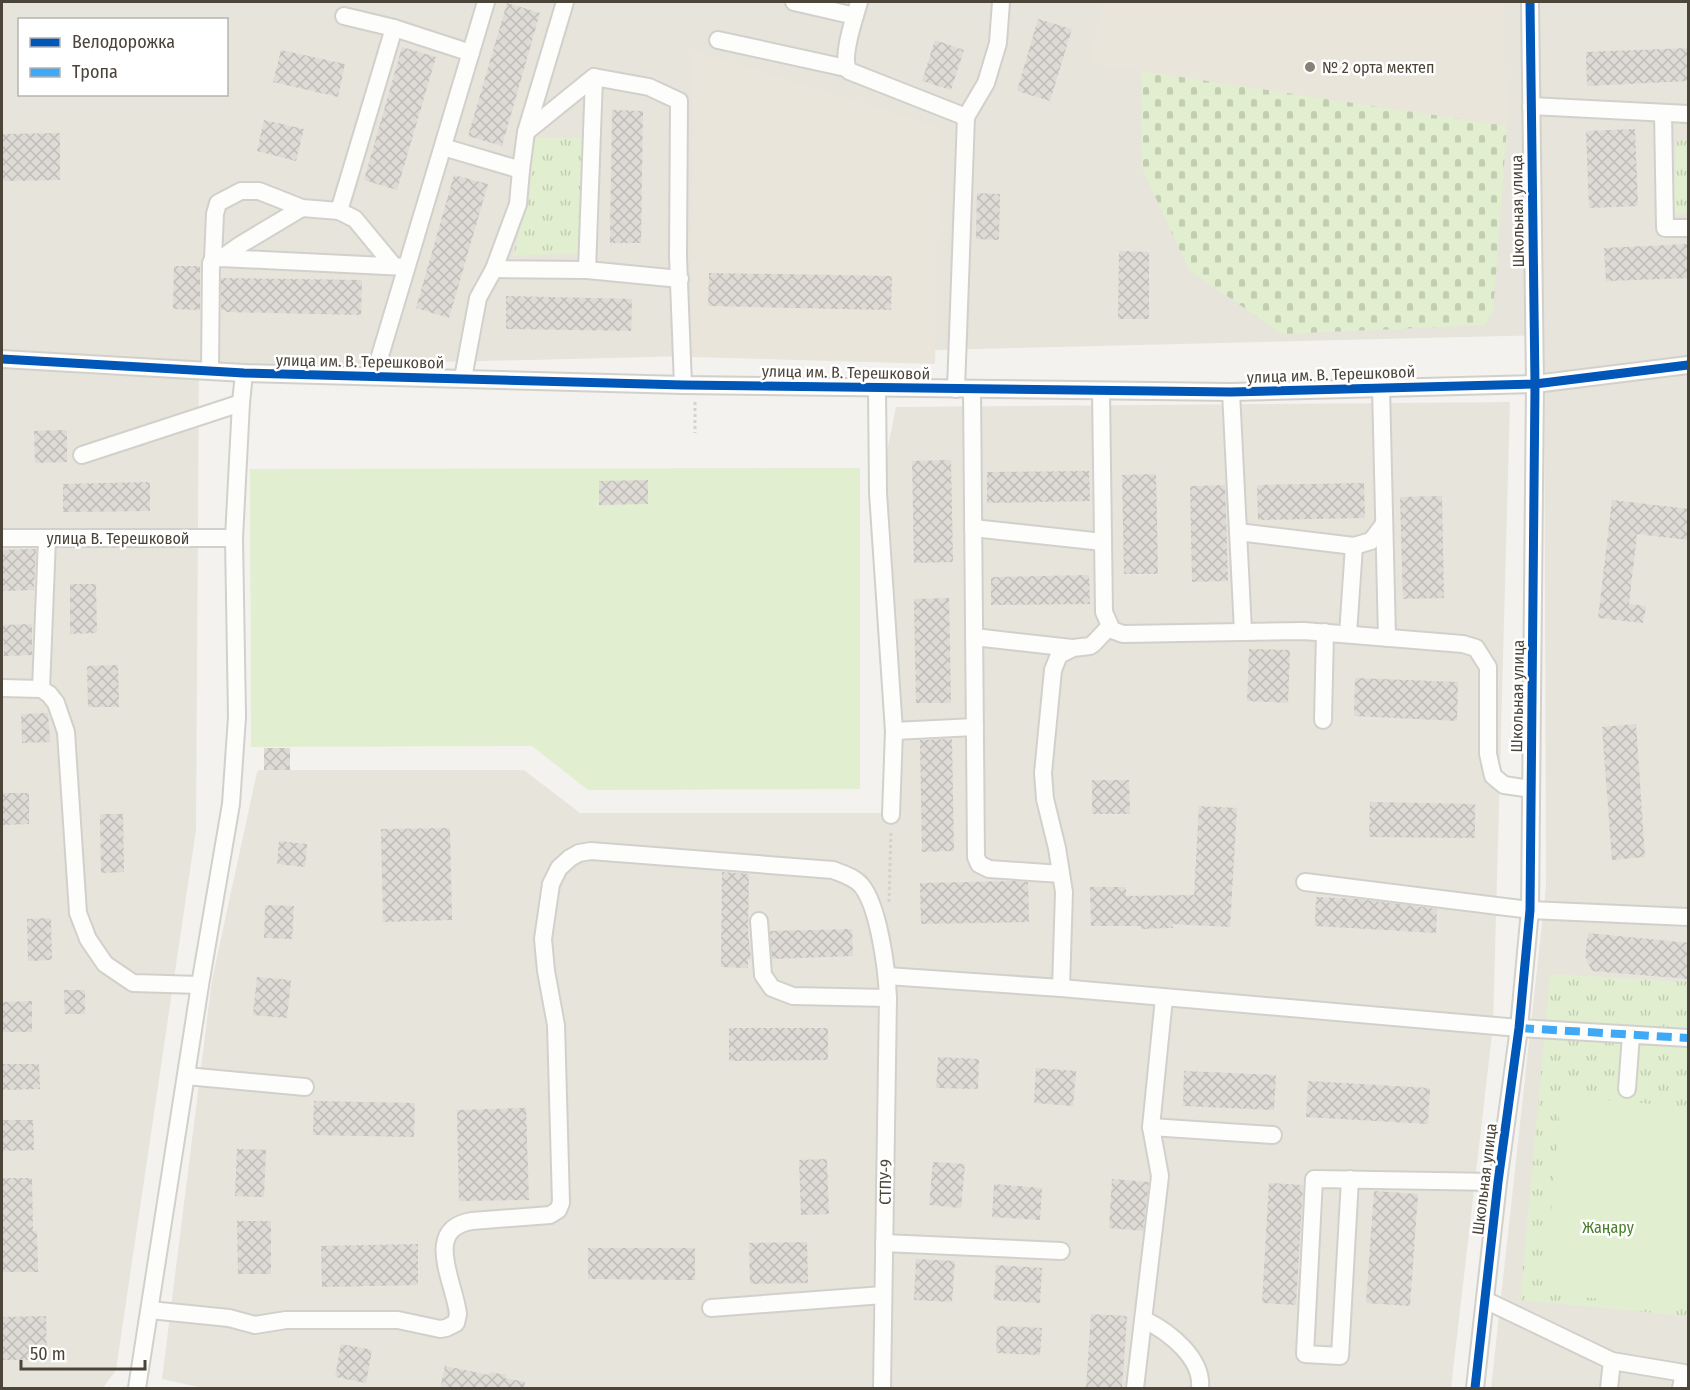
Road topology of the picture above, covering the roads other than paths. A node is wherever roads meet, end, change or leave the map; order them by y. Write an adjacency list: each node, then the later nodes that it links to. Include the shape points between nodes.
1 (486, 2): 10 (street)
2 (563, 2): 17 (street)
3 (794, 2): 6 (street)
4 (1001, 2): 16 (street, via 998,43 986,83)
5 (1530, 2): 13 (street, Школьная улица)
6 (857, 9): 11 (street)
7 (344, 16): 8 (street)
8 (394, 28): 10 (street); 21 (street)
9 (718, 40): 11 (street)
10 (471, 53): 18 (street)
11 (846, 68): 16 (street)
12 (594, 77): 17 (street); 26 (street); 27 (street, via 649,87 679,101)
13 (1531, 106): 14 (street); 34 (street, Школьная улица)
14 (1663, 113): 15 (street); 22 (street, via 1665,228)
15 (1689, 114)
16 (966, 117): 38 (street)
17 (526, 132): 19 (street)
18 (443, 147): 19 (street); 24 (street)
19 (521, 170): 25 (street, via 518,204)
20 (302, 208): 21 (street); 23 (street); 23 (street, via 259,190 241,191 218,203)
21 (339, 210): 24 (street, via 355,219)
22 (1689, 228)
23 (218, 259): 24 (street); 30 (street, via 211,263)
24 (399, 266): 32 (street)
25 (494, 270): 26 (street); 33 (street, via 478,298)
26 (587, 270): 27 (street)
27 (680, 279): 35 (street)
28 (2, 359): 30 (street, улица им. В. Терешковой)
29 (1689, 365): 34 (street, улица им. В. Терешковой)
30 (210, 371): 31 (street, улица им. В. Терешковой)
31 (244, 373): 32 (street, улица им. В. Терешковой); 41 (street)
32 (374, 376): 33 (street, улица им. В. Терешковой)
33 (463, 378): 35 (street, улица им. В. Терешковой)
34 (1535, 384): 36 (street, улица им. В. Терешковой); 63 (street, Школьная улица)
35 (689, 385): 37 (street, улица им. В. Терешковой)
36 (1381, 387): 40 (street, улица им. В. Терешковой); 43 (street)
37 (877, 388): 38 (street, улица им. В. Терешковой); 62 (street, via 878,493)
38 (964, 389): 39 (street, улица им. В. Терешковой); 44 (street)
39 (1101, 391): 40 (street, улица им. В. Терешковой); 49 (street)
40 (1231, 392): 45 (street)
41 (240, 403): 42 (street); 48 (street)
42 (82, 455)
43 (1384, 524): 50 (street, via 1371,541); 56 (street)
44 (973, 528): 49 (street); 55 (street)
45 (1238, 532): 50 (street); 52 (street)
46 (2, 538): 47 (street, улица В. Терешковой)
47 (47, 538): 48 (street, улица В. Терешковой); 59 (street)
48 (234, 538): 71 (street, via 236,760)
49 (1103, 542): 51 (street, via 1104,612)
50 (1354, 546): 54 (street)
51 (1109, 627): 52 (street, via 1123,634); 57 (street, via 1090,646)
52 (1243, 631): 53 (street)
53 (1325, 633): 54 (street); 60 (street)
54 (1348, 634): 56 (street)
55 (974, 638): 57 (street); 61 (street)
56 (1387, 638): 63 (street, via 1476,648 1488,667 1488,754 1492,776 1504,784)
57 (1073, 648): 65 (street, via 1059,655 1053,670 1043,773)
58 (2, 688): 59 (street)
59 (41, 689): 71 (street, via 56,703 66,732 78,913 88,939 105,964 133,983)
60 (1323, 720)
61 (975, 727): 62 (street); 65 (street, via 979,864 989,869)
62 (894, 731): 64 (street)
63 (1531, 789): 67 (street, Школьная улица)
64 (891, 815)
65 (1061, 874): 72 (street)
66 (1305, 882): 67 (street)
67 (1530, 910): 68 (street); 75 (street, Школьная улица)
68 (1689, 917)
69 (759, 921): 73 (street, via 763,975 772,988 793,996)
70 (887, 976): 72 (street); 73 (street, СТПУ-9); 90 (street, СТПУ-9, via 871,902 852,877 833,870 579,853 559,868 551,884 543,939 556,1025 561,1203 550,1215 472,1221 459,1223 450,1230 444,1255 457,1306 456,1323 446,1329 398,1320 286,1320 255,1324)
71 (200, 985): 78 (street)
72 (1062, 988): 74 (street)
73 (888, 998): 85 (street, СТПУ-9)
74 (1164, 998): 75 (street); 81 (street)
75 (1519, 1028): 76 (street); 84 (street, Школьная улица)
76 (1631, 1035): 77 (street); 80 (street)
77 (1689, 1038)
78 (186, 1076): 79 (street); 90 (street)
79 (305, 1087)
80 (1627, 1089)
81 (1151, 1127): 82 (street); 91 (street, via 1160,1176)
82 (1273, 1135)
83 (1350, 1179): 83 (street, via 1314,1179 1305,1354 1340,1356); 84 (street)
84 (1498, 1182): 88 (street, Школьная улица)
85 (884, 1243): 86 (street); 87 (street, СТПУ-9)
86 (1061, 1251)
87 (883, 1295): 89 (street); 94 (street, СТПУ-9)
88 (1485, 1300): 92 (street); 97 (street, Школьная улица)
89 (711, 1308)
90 (150, 1310): 93 (street)
91 (1145, 1320): 95 (street); 96 (street, via 1160,1327 1188,1353 1201,1380)
92 (1612, 1361): 98 (street); 99 (street, via 1684,1373)
93 (137, 1389)
94 (882, 1389)
95 (1135, 1389)
96 (1200, 1389)
97 (1474, 1389)
98 (1610, 1389)
99 (1681, 1389)

